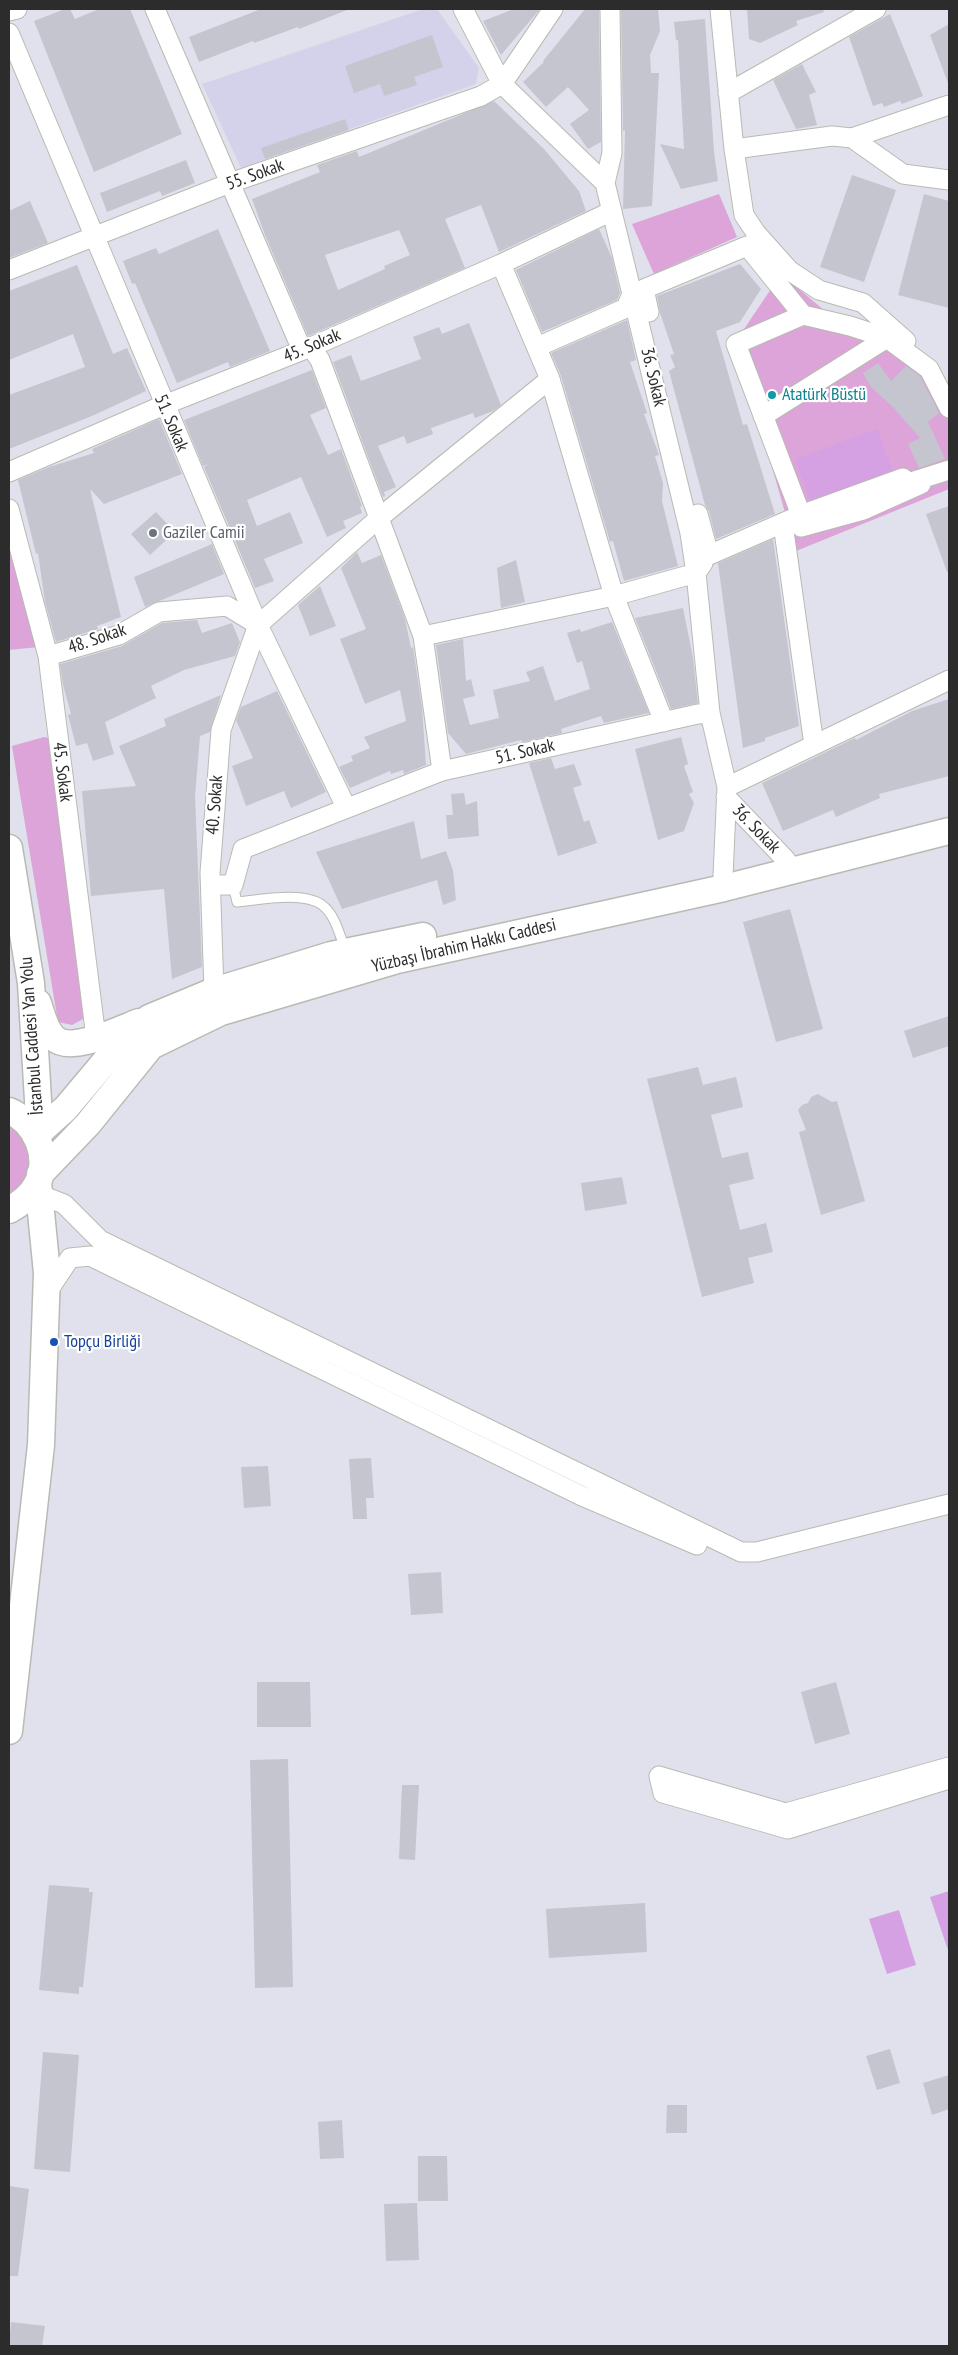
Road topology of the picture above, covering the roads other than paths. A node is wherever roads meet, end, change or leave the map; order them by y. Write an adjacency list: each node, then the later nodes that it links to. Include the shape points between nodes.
1 (17, 9): 8 (street)
2 (155, 9): 16 (street)
3 (463, 9): 10 (street)
4 (553, 9): 10 (street)
5 (610, 9): 17 (street, via 612,153)
6 (720, 9): 11 (street)
7 (876, 9): 11 (street)
8 (9, 12)
9 (9, 33): 20 (street, 51. Sokak)
10 (502, 84): 16 (street, 55. Sokak, via 482,96); 17 (street)
11 (728, 93): 14 (street)
12 (949, 105): 13 (street)
13 (852, 138): 14 (street, via 832,136); 15 (street, via 903,174)
14 (734, 148): 19 (street, via 744,215)
15 (949, 180)
16 (230, 183): 20 (street, 55. Sokak); 27 (street)
17 (605, 183): 18 (street, 36. Sokak)
18 (612, 211): 21 (street, 45. Sokak); 23 (street, 36. Sokak)
19 (756, 233): 23 (street); 29 (street, via 790,271 820,290 863,303 927,359)
20 (94, 236): 22 (street, 55. Sokak); 30 (street, 51. Sokak)
21 (501, 264): 26 (street); 27 (street, 45. Sokak)
22 (9, 270)
23 (632, 290): 26 (street, via 626,308); 39 (street, 36. Sokak, via 690,533)
24 (804, 315): 25 (street); 32 (street, via 736,344); 36 (street, via 747,246 644,289 679,444 709,555)
25 (887, 338): 31 (street, via 929,369); 32 (street)
26 (537, 348): 28 (street)
27 (306, 349): 30 (street, 45. Sokak); 37 (street, via 320,360)
28 (550, 379): 37 (street); 40 (street)
29 (949, 390)
30 (164, 405): 34 (street, 45. Sokak); 41 (street, 51. Sokak)
31 (949, 408)
32 (763, 416): 36 (street)
33 (949, 471): 36 (street, via 908,484 904,478); 38 (street, via 863,510)
34 (9, 472)
35 (9, 509): 43 (street, 45. Sokak)
36 (801, 515)
37 (379, 518): 41 (street); 42 (street)
38 (784, 532): 39 (street, via 704,561); 47 (street)
39 (696, 573): 40 (street); 45 (street, 36. Sokak)
40 (614, 596): 42 (street); 46 (street)
41 (258, 625): 43 (street, 48. Sokak, via 227,606 160,612 119,635); 50 (street, 51. Sokak); 56 (street, 40. Sokak, via 221,730)
42 (422, 636): 48 (street)
43 (48, 656): 62 (street, 45. Sokak)
44 (949, 680): 47 (street)
45 (710, 713): 46 (street, 51. Sokak); 49 (street, 36. Sokak)
46 (664, 722): 48 (street, 51. Sokak)
47 (814, 745): 49 (street)
48 (442, 771): 50 (street, 51. Sokak)
49 (726, 792): 54 (street, 36. Sokak); 55 (street, 36. Sokak)
50 (346, 807): 57 (street, 51. Sokak, via 243,849)
51 (949, 813): 54 (main road, Yüzbaşı İbrahim Hakkı Caddesi)
52 (949, 831): 65 (main road, Yüzbaşı İbrahim Hakkı Caddesi, via 724,888 397,960 221,1012 152,1046)
53 (9, 848): 59 (main road, İstanbul Caddesi Yan Yolu)
54 (786, 860): 55 (main road, Yüzbaşı İbrahim Hakkı Caddesi)
55 (723, 876): 58 (main road, Yüzbaşı İbrahim Hakkı Caddesi)
56 (210, 885): 57 (street); 60 (street, 40. Sokak)
57 (233, 885): 58 (lane, via 237,902 301,897 322,905 335,923)
58 (346, 952): 60 (main road, Yüzbaşı İbrahim Hakkı Caddesi)
59 (32, 983): 62 (main road, via 44,1020 56,1040 67,1044); 64 (main road, İstanbul Caddesi Yan Yolu, via 39,1117)
60 (214, 991): 61 (main road, Yüzbaşı İbrahim Hakkı Caddesi)
61 (149, 1018): 62 (main road); 64 (main road, Yüzbaşı İbrahim Hakkı Caddesi, via 108,1058 66,1108)
62 (96, 1038)
63 (9, 1111): 64 (main road, via 29,1125)
64 (36, 1135): 65 (main road, via 42,1156)
65 (40, 1184): 66 (main road, Yüzbaşı İbrahim Hakkı Caddesi); 67 (main road); 68 (street, via 100,1240 741,1552 757,1552)
66 (9, 1210)
67 (46, 1295): 69 (street, via 70,1258 90,1256 582,1496 730,1559 757,1559); 70 (main road, via 41,1445)
68 (949, 1504)
69 (949, 1512)
70 (9, 1731)
71 (949, 1767): 72 (street, via 786,1813 659,1776 663,1793 788,1829)
72 (949, 1779)

